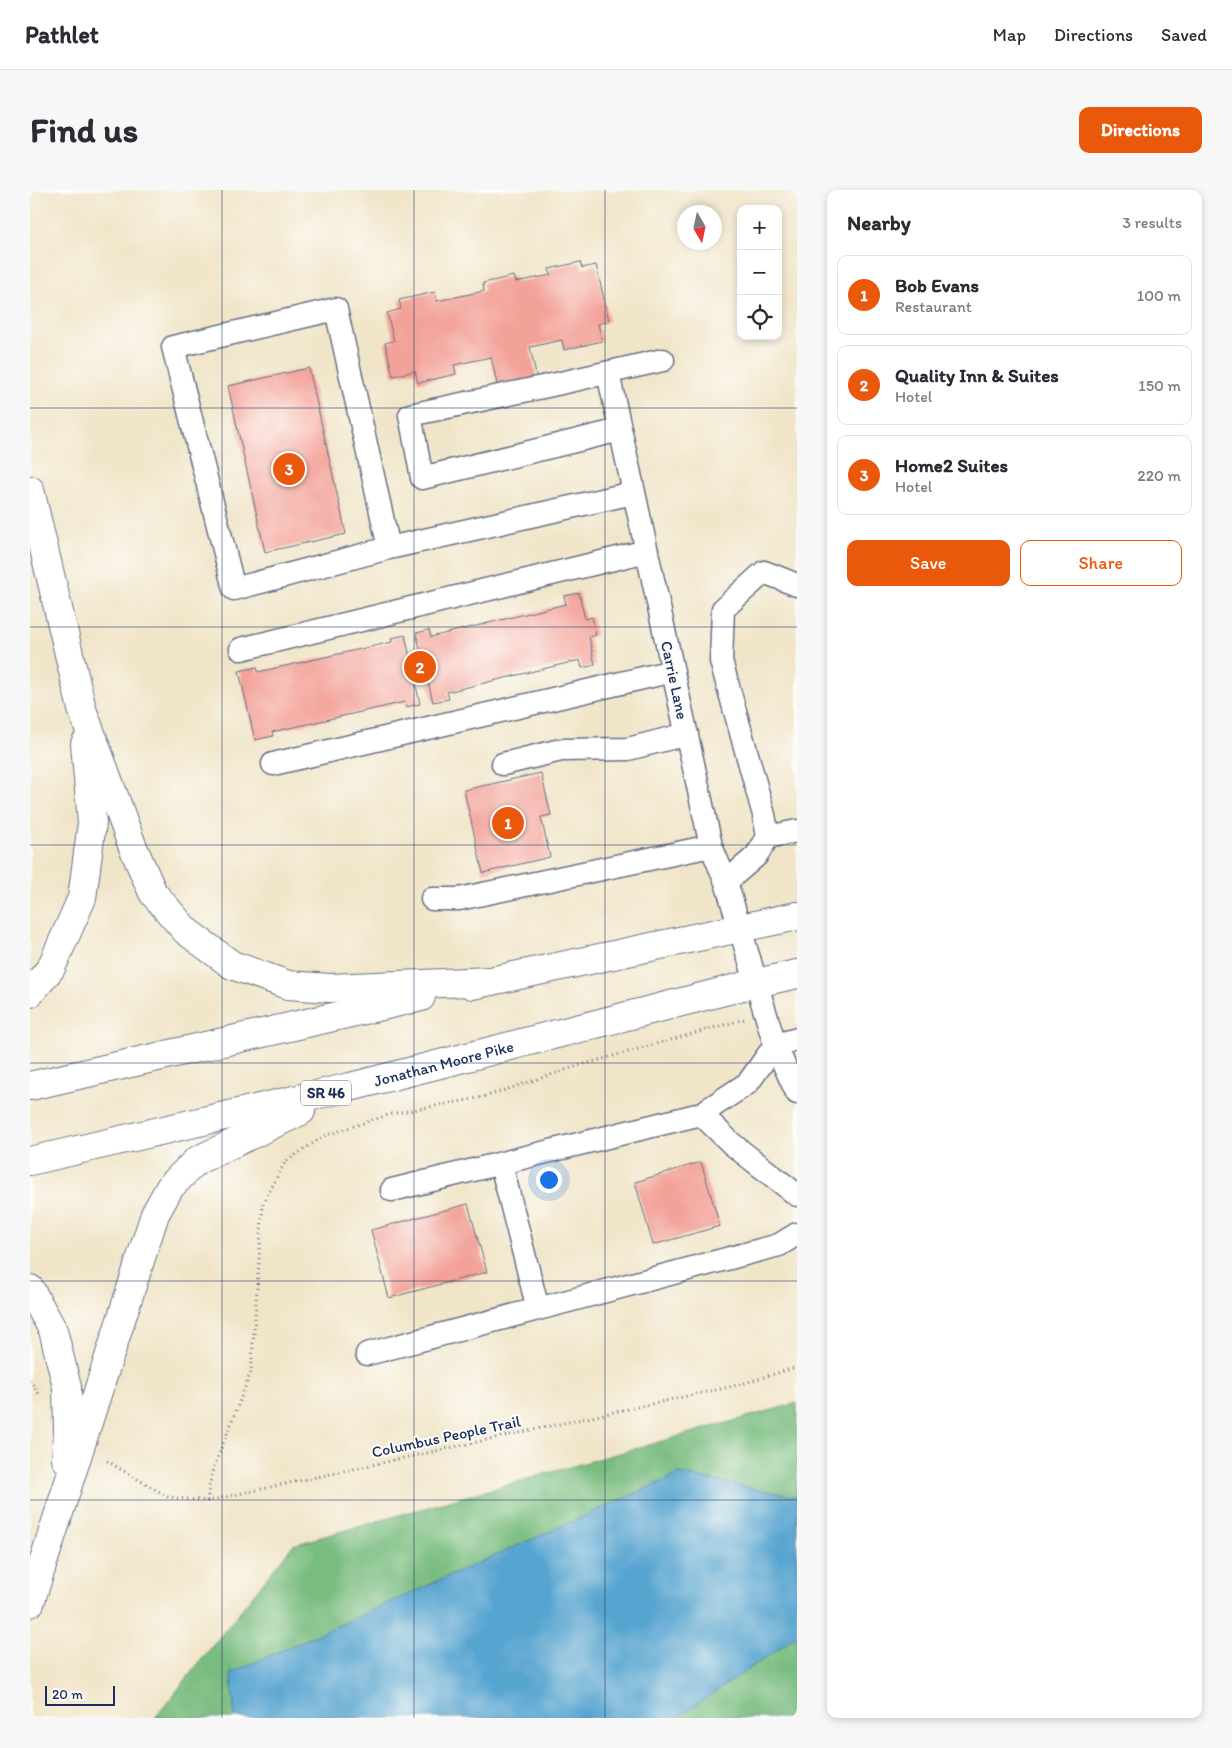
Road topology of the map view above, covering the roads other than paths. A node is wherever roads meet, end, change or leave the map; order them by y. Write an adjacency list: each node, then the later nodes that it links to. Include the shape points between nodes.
1 (663, 360): 2 (street)
2 (608, 373): 3 (street, Carrie Lane); 3 (street, via 410,414 422,478)
3 (620, 430): 5 (street, Carrie Lane)
4 (30, 490): 11 (highway)
5 (633, 493): 6 (street); 7 (street, Carrie Lane)
6 (389, 548): 6 (street, via 234,590 174,347 336,309)
7 (647, 551): 9 (street); 10 (street, Carrie Lane)
8 (797, 585): 16 (street, via 764,572 723,609 721,661)
9 (241, 649)
10 (673, 671): 12 (street, Carrie Lane); 13 (street)
11 (82, 709): 23 (highway, via 153,893 186,931 232,965 288,985 330,988); 25 (highway, via 92,823 82,898 51,968)
12 (687, 734): 14 (street, via 628,749 561,750); 17 (street, Carrie Lane)
13 (273, 764)
14 (504, 764)
15 (797, 831): 16 (street)
16 (768, 838): 18 (street, via 756,856)
17 (711, 846): 18 (street, Carrie Lane); 19 (street, via 459,899)
18 (726, 882): 21 (street, Carrie Lane)
19 (432, 899)
20 (797, 916): 21 (highway)
21 (739, 929): 23 (highway); 24 (street, Carrie Lane)
22 (797, 974): 24 (highway, Jonathan Moore Pike / SR 46)
23 (490, 981): 28 (highway)
24 (756, 983): 27 (street, Carrie Lane); 30 (highway, Jonathan Moore Pike / SR 46)
25 (30, 993)
26 (797, 1039): 27 (street)
27 (775, 1045): 31 (street, Carrie Lane); 33 (street, via 748,1083)
28 (66, 1078): 29 (highway); 32 (highway)
29 (30, 1086)
30 (350, 1087): 35 (highway, Jonathan Moore Pike / SR 46); 44 (highway, via 196,1161 170,1187 154,1214)
31 (797, 1092)
32 (30, 1098)
33 (701, 1114): 37 (street); 39 (street, via 732,1144)
34 (30, 1143): 35 (highway)
35 (83, 1150): 36 (highway, Jonathan Moore Pike / SR 46)
36 (30, 1161)
37 (502, 1164): 38 (street); 42 (street)
38 (392, 1190)
39 (797, 1196)
40 (797, 1234): 42 (street, via 780,1245)
41 (30, 1289): 44 (highway, via 54,1330 67,1387 68,1432)
42 (538, 1308): 43 (street)
43 (368, 1354)
44 (63, 1498): 45 (highway)
45 (30, 1603)

